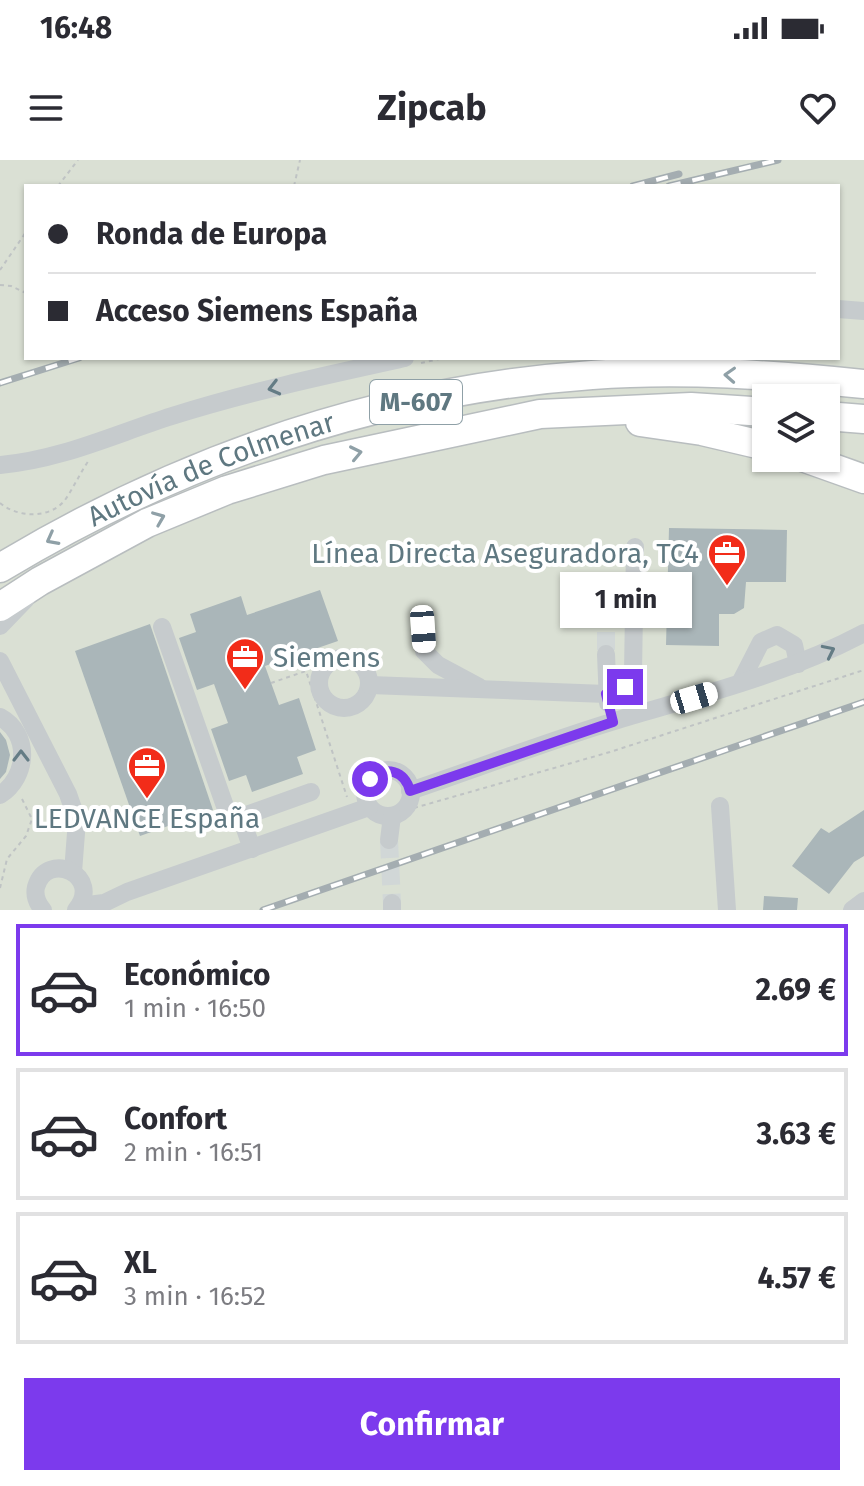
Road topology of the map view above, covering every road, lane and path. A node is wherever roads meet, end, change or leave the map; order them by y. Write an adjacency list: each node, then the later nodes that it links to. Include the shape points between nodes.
1 (78, 160): 3 (path)
2 (300, 160): 4 (path)
3 (60, 184)
4 (294, 184)
5 (24, 235): 6 (path)
6 (0, 270)
7 (0, 285): 8 (path)
8 (24, 292)
9 (840, 309): 10 (street)
10 (864, 311)
11 (409, 361): 12 (street)
12 (320, 367): 20 (street, one-way to 20, via 61,454)
13 (864, 384): 25 (highway, Autovía de Colmenar / M-607, one-way to 25, via 636,373 489,386 317,424 221,457 137,493)
14 (752, 411): 17 (highway, Autovía de Colmenar / M-607, via 615,408)
15 (840, 417): 16 (highway)
16 (864, 419)
17 (484, 425): 18 (highway, via 614,420); 26 (highway, Autovía de Colmenar / M-607, one-way to 17, via 147,523 227,490 324,460)
18 (752, 443)
19 (91, 458): 23 (path, via 63,503 51,511 22,514)
20 (0, 465)
21 (840, 470): 22 (highway)
22 (864, 479)
23 (0, 503)
24 (635, 547): 43 (street, via 633,673 625,687)
25 (0, 568)
26 (40, 581): 27 (highway, Autovía de Colmenar / M-607); 28 (street)
27 (0, 607)
28 (0, 626)
29 (162, 627): 52 (street, via 226,809)
30 (423, 629): 42 (street, via 424,651 438,665)
31 (864, 633): 35 (street, one-way to 31)
32 (606, 654): 43 (street)
33 (753, 656): 35 (street, via 761,642 777,635 794,645); 37 (street); 39 (street)
34 (0, 661): 54 (street)
35 (798, 664): 37 (street)
36 (864, 670): 48 (path, via 610,752)
37 (763, 675): 39 (street)
38 (271, 683): 41 (path, via 306,671)
39 (740, 683): 45 (street)
40 (370, 685): 41 (street, via 360,703 350,708 328,702); 41 (street, via 365,669 345,658 327,665); 42 (street)
41 (315, 686): 53 (path, via 349,802 338,807)
42 (483, 689): 43 (street)
43 (597, 694): 45 (street)
44 (0, 717): 46 (street, one-way to 44, via 22,769 22,743 11,722)
45 (605, 724): 48 (street)
46 (7, 789): 59 (path, via 32,819 7,859)
47 (311, 792): 52 (street)
48 (412, 800): 50 (street, via 398,773 383,771 366,785); 51 (street)
49 (720, 806): 66 (street)
50 (369, 807): 51 (street); 53 (street)
51 (392, 816): 55 (street)
52 (241, 817): 56 (street)
53 (341, 818): 56 (street)
54 (77, 820): 57 (street); 58 (street)
55 (389, 840)
56 (252, 849): 61 (street)
57 (48, 871): 58 (street, via 60,868); 60 (street)
58 (78, 878): 61 (street, via 103,891); 63 (street, via 84,892)
59 (0, 888)
60 (35, 892): 64 (street); 65 (street)
61 (127, 892): 63 (street)
62 (864, 901): 67 (street)
63 (78, 908)
64 (25, 910)
65 (43, 910)
66 (727, 910)
67 (852, 910)

